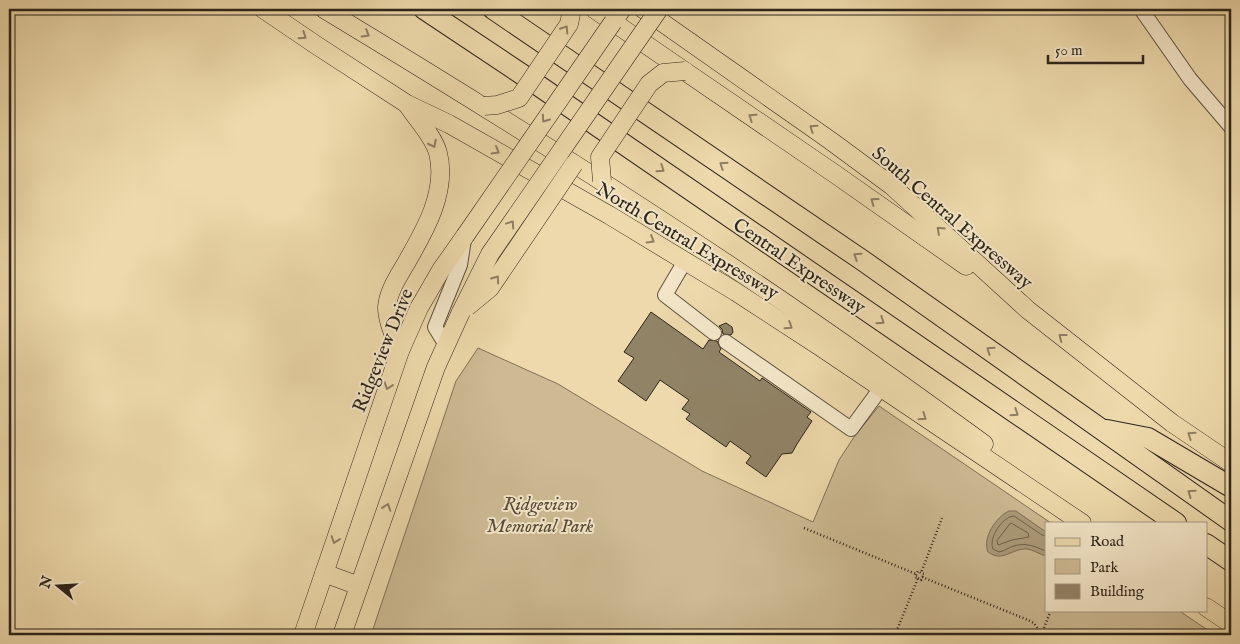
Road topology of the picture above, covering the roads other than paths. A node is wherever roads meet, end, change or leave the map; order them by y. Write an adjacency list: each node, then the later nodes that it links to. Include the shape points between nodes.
1 (263, 9): 13 (main road, North Central Expressway, one-way to 13)
2 (324, 9): 14 (main road, one-way to 14)
3 (424, 9): 35 (highway, Central Expressway, one-way to 35)
4 (493, 9): 29 (highway, Central Expressway, one-way to 4, via 862,260)
5 (572, 9): 14 (main road, one-way to 5, bridge, via 518,98 569,24)
6 (594, 9): 10 (main road)
7 (643, 9): 22 (main road, South Central Expressway, one-way to 7, via 892,186)
8 (659, 9): 11 (main road, bridge)
9 (1141, 9): 15 (street, via 1190,79)
10 (617, 15): 11 (main road); 16 (main road, Ridgeview Drive, one-way to 16, bridge)
11 (639, 39): 12 (main road); 17 (main road, bridge)
12 (684, 71): 19 (main road, bridge, via 663,73 649,84 600,157); 22 (main road, one-way to 12)
13 (407, 104): 21 (main road, North Central Expressway, one-way to 21, via 448,124); 27 (main road, one-way to 27, via 437,152 440,174 438,197 393,286 387,306 390,326)
14 (484, 106): 16 (main road)
15 (1231, 127)
16 (532, 138): 17 (main road); 20 (main road, Ridgeview Drive, bridge)
17 (558, 154): 18 (main road); 23 (main road, one-way to 17, bridge, via 490,254)
18 (574, 164): 19 (main road); 23 (main road, one-way to 18, bridge, via 490,288)
19 (602, 181): 32 (main road, via 867,359 1015,466)
20 (465, 236): 26 (street, via 460,265 435,327); 27 (main road, Ridgeview Drive, via 419,308)
21 (685, 261): 24 (street, via 665,295); 28 (main road, North Central Expressway, one-way to 28)
22 (1028, 310): 30 (main road, South Central Expressway, one-way to 22, via 1172,423)
23 (461, 312): 26 (main road)
24 (714, 333)
25 (726, 342): 28 (street, via 851,429)
26 (446, 345): 39 (main road, one-way to 26)
27 (400, 351): 38 (main road, Ridgeview Drive, one-way to 38)
28 (881, 388): 32 (main road, North Central Expressway, one-way to 32)
29 (1101, 429): 31 (highway, via 1148,438); 33 (highway, Central Expressway, one-way to 29)
30 (1231, 463)
31 (1231, 487)
32 (1059, 507): 34 (main road, North Central Expressway)
33 (1231, 521)
34 (1081, 522)
35 (1175, 522)
36 (1208, 545): 37 (highway)
37 (1231, 561)
38 (324, 573): 39 (main road); 42 (main road, Ridgeview Drive)
39 (359, 586): 43 (main road)
40 (1208, 608): 41 (main road)
41 (1231, 624)
42 (303, 635)
43 (342, 635)

